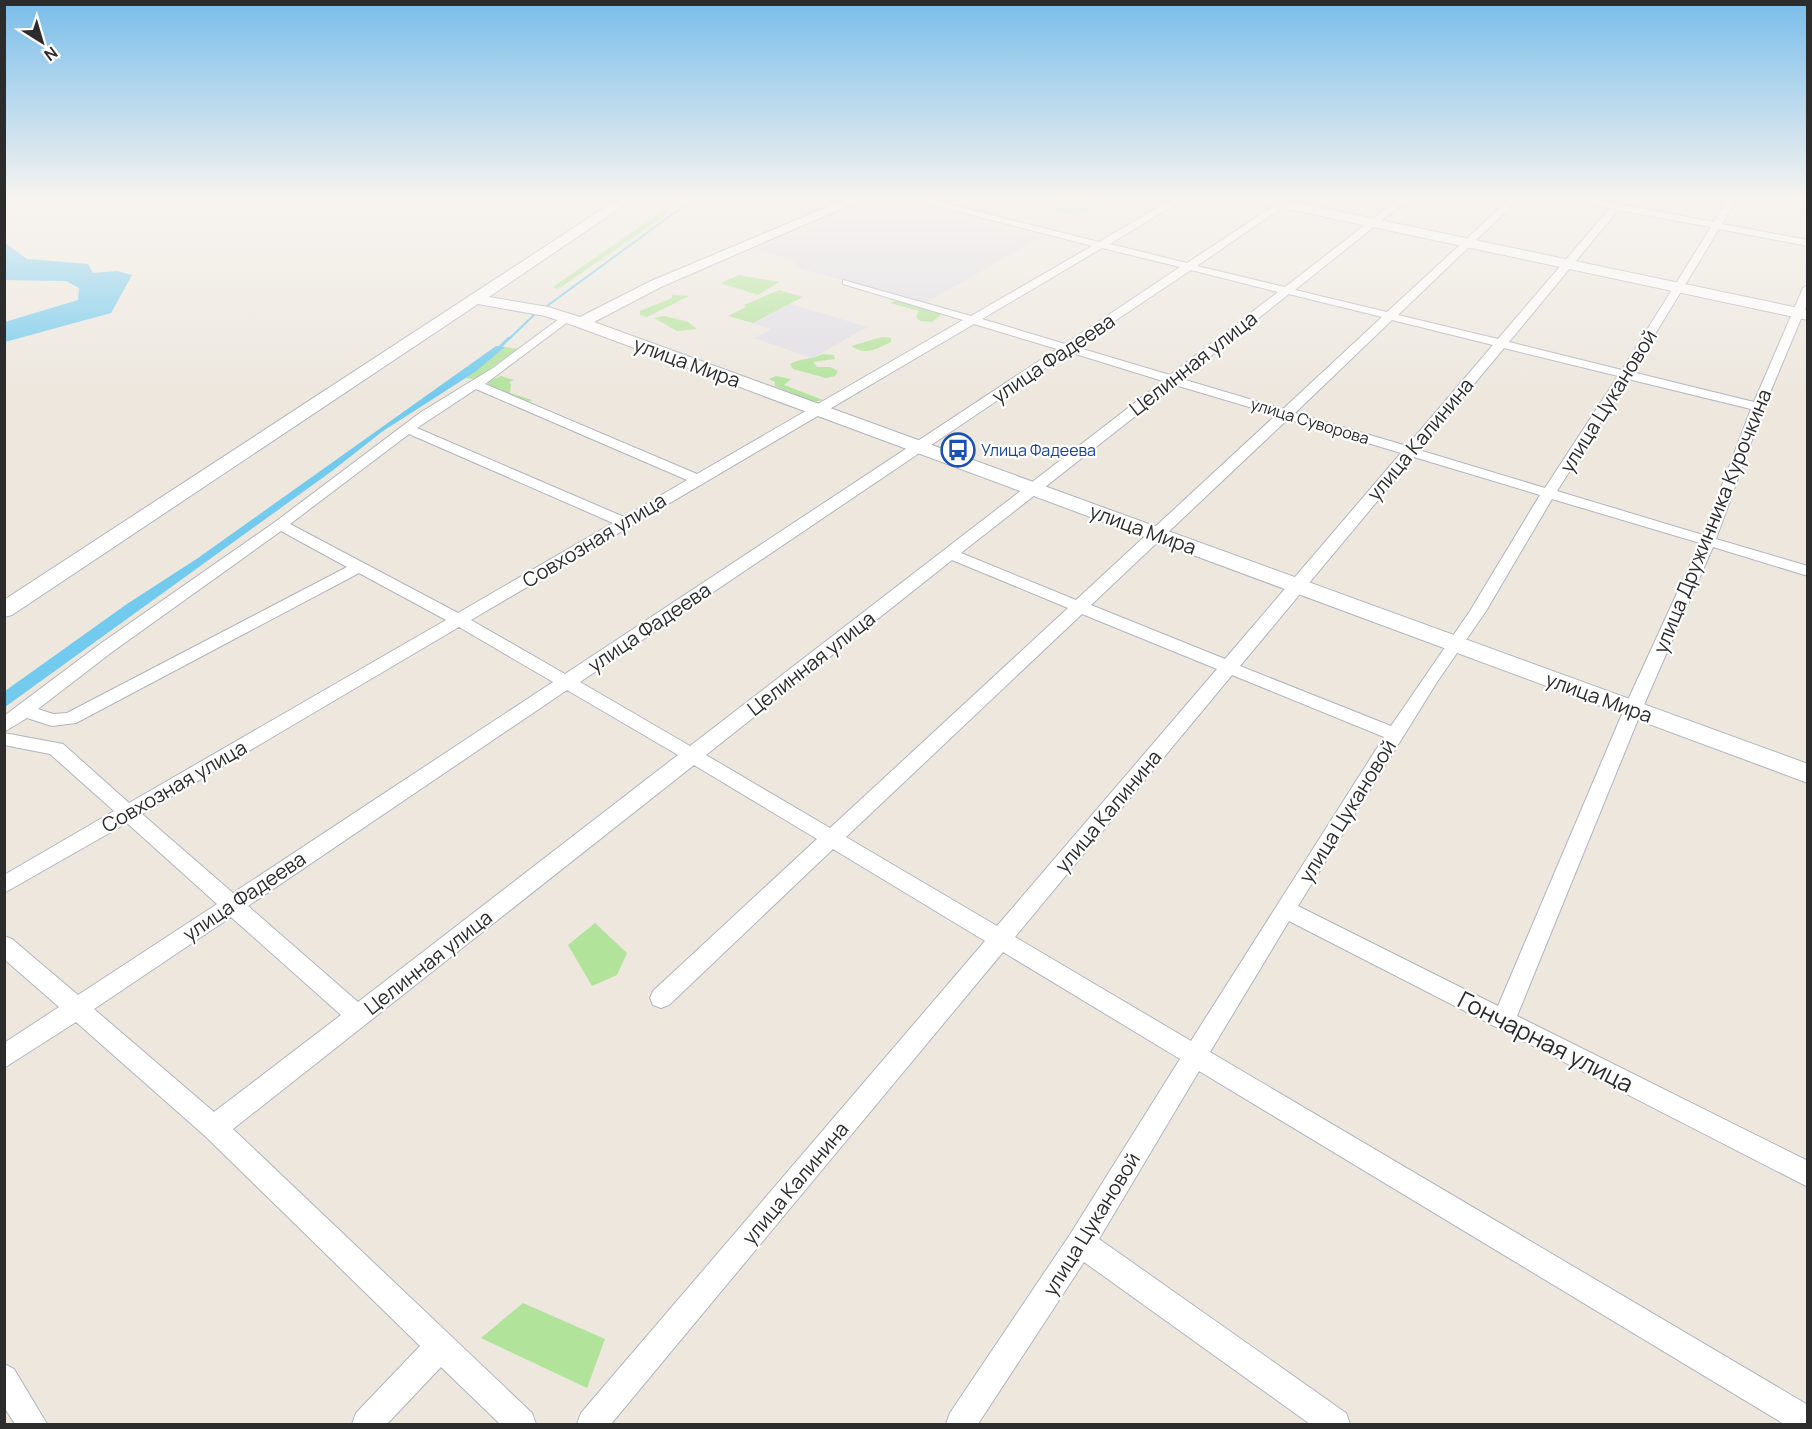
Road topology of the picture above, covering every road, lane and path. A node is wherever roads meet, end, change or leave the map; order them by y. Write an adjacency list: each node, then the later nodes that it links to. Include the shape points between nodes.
1 (529, 264): 15 (main road)
2 (704, 264): 19 (main road)
3 (1067, 264): 18 (street, Совхозная улица)
4 (1176, 264): 10 (street)
5 (1195, 264): 10 (street, улица Фадеева)
6 (1322, 264): 14 (street, Целинная улица)
7 (1446, 264): 17 (street)
8 (1568, 264): 12 (main road); 20 (street, улица Калинина)
9 (1693, 264): 12 (street, улица Цукановой)
10 (1190, 267): 14 (street); 21 (street, улица Фадеева)
11 (847, 282): 18 (street, улица Суворова)
12 (1678, 288): 16 (main road); 22 (street, улица Цукановой)
13 (1808, 288): 16 (street, улица Дружинника Курочкина)
14 (1287, 291): 17 (street); 23 (street, Целинная улица)
15 (474, 300): 19 (main road, улица Мира, via 511,304); 43 (main road)
16 (1802, 314): 25 (street, улица Дружинника Курочкина)
17 (1390, 316): 20 (street); 27 (street)
18 (969, 320): 21 (street, улица Суворова); 26 (street, Совхозная улица)
19 (574, 321): 24 (street); 26 (main road, улица Мира)
20 (1501, 344): 22 (street); 30 (street, улица Калинина)
21 (1066, 349): 23 (street, улица Суворова); 29 (street, улица Фадеева)
22 (1627, 375): 25 (street); 33 (street, улица Цукановой)
23 (1171, 380): 27 (street, улица Суворова); 32 (street, Целинная улица)
24 (477, 385): 28 (street); 31 (street)
25 (1758, 407): 37 (street, улица Дружинника Курочкина)
26 (815, 410): 29 (main road, улица Мира); 31 (street, Совхозная улица)
27 (1284, 414): 30 (street, улица Суворова); 36 (street)
28 (409, 429): 34 (street); 35 (street)
29 (920, 447): 32 (main road, улица Мира); 47 (street, улица Фадеева)
30 (1410, 451): 33 (street, улица Суворова); 41 (street, улица Калинина)
31 (697, 479): 34 (street, Совхозная улица)
32 (1033, 489): 36 (main road, улица Мира); 38 (street, Целинная улица)
33 (1549, 493): 37 (street, улица Суворова); 45 (street, улица Цукановой)
34 (624, 522): 44 (street, Совхозная улица)
35 (280, 525): 39 (street); 48 (street)
36 (1158, 534): 41 (main road, улица Мира); 42 (street)
37 (1708, 541): 40 (street, улица Суворова); 49 (street, улица Дружинника Курочкина)
38 (950, 554): 42 (street); 53 (street, Целинная улица)
39 (359, 567): 44 (street); 48 (street, via 70,719 52,720)
40 (1808, 571)
41 (1298, 585): 45 (main road, улица Мира); 46 (street, улица Калинина)
42 (1080, 607): 46 (street); 56 (street)
43 (4, 610)
44 (459, 620): 47 (street); 55 (street, Совхозная улица)
45 (1457, 646): 49 (main road, улица Мира); 51 (street, улица Цукановой, via 1430,679)
46 (1229, 667): 51 (street); 60 (street, улица Калинина)
47 (565, 682): 53 (street); 58 (street, улица Фадеева)
48 (24, 710): 50 (street)
49 (1633, 710): 54 (main road, улица Мира); 65 (street, улица Дружинника Курочкина)
50 (4, 726)
51 (1395, 735): 59 (street, улица Цукановой)
52 (4, 739): 55 (street, via 56,749)
53 (692, 755): 56 (street); 64 (street, Целинная улица)
54 (1808, 774)
55 (128, 812): 57 (street, Совхозная улица); 58 (street)
56 (831, 838): 60 (street); 62 (street)
57 (4, 885)
58 (231, 905): 63 (street, улица Фадеева); 64 (street)
59 (1285, 909): 65 (street, Гончарная улица); 66 (street, улица Цукановой)
60 (1000, 939): 66 (street); 77 (street, улица Калинина)
61 (4, 945): 63 (street)
62 (661, 998)
63 (78, 1007): 67 (street, улица Фадеева); 68 (street)
64 (358, 1016): 68 (street, Целинная улица)
65 (1504, 1020): 69 (street, Гончарная улица)
66 (1196, 1055): 70 (street, улица Цукановой); 73 (street)
67 (4, 1057)
68 (214, 1128): 71 (street)
69 (1808, 1174)
70 (1080, 1243): 78 (street, улица Цукановой); 79 (street)
71 (440, 1346): 75 (street); 76 (street)
72 (4, 1379): 74 (street)
73 (1808, 1422)
74 (32, 1425)
75 (367, 1425)
76 (521, 1425)
77 (592, 1425)
78 (962, 1425)
79 (1335, 1425)

